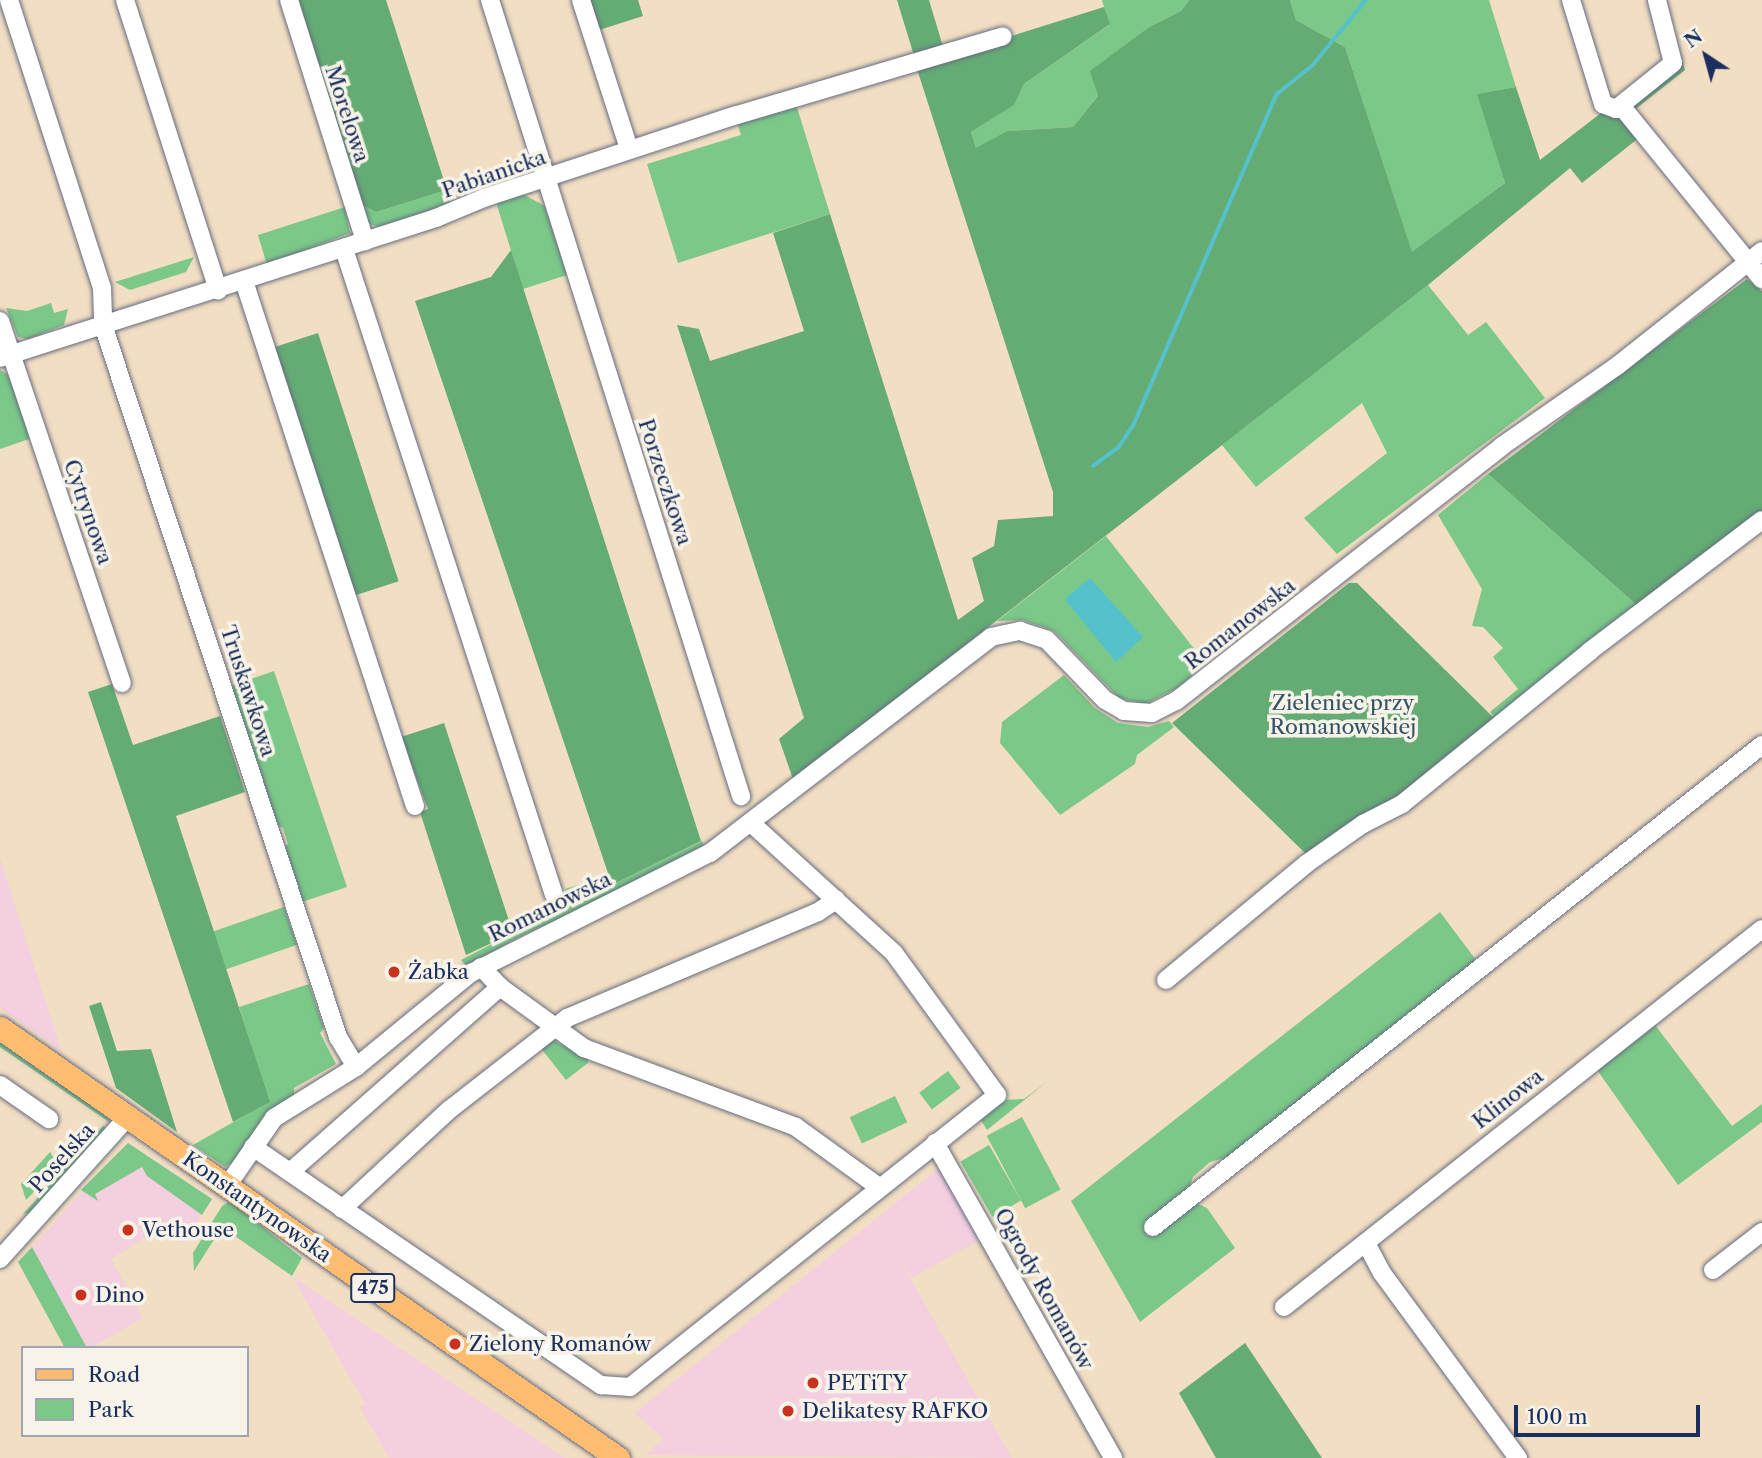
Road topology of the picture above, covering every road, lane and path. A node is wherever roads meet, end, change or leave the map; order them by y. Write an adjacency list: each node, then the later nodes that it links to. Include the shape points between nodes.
1 (9, 0): 19 (street, Truskawkowa, via 102,288)
2 (125, 0): 17 (street)
3 (289, 0): 12 (street, Morelowa)
4 (490, 0): 11 (street, Porzeczkowa)
5 (581, 0): 10 (street)
6 (1570, 0): 9 (street, via 1603,104)
7 (1657, 0): 9 (street, via 1673,63)
8 (1003, 36): 10 (street, Pabianicka)
9 (1616, 108): 14 (street)
10 (629, 149): 11 (street, Pabianicka)
11 (545, 181): 12 (street, Pabianicka); 24 (street, Porzeczkowa)
12 (365, 242): 13 (street, Pabianicka)
13 (344, 249): 16 (street, Pabianicka); 27 (street)
14 (1755, 257): 15 (street); 26 (street, Romanowska, via 1164,709 1141,714 1118,709 1047,640 1025,631 1002,633 958,660)
15 (1762, 279)
16 (244, 281): 17 (street, Pabianicka); 25 (street)
17 (218, 290): 19 (street, Pabianicka)
18 (0, 321): 20 (street, Cytrynowa)
19 (103, 325): 20 (street, Pabianicka); 35 (street, Truskawkowa, via 338,1037)
20 (5, 356): 22 (street, Cytrynowa)
21 (1762, 520): 31 (street, via 1590,651 1402,804 1363,824 1306,864)
22 (121, 683)
23 (1762, 746): 45 (street)
24 (741, 796)
25 (415, 806)
26 (751, 823): 28 (street); 30 (street, Romanowska, via 691,864)
27 (554, 895)
28 (835, 900): 34 (street, via 818,912 567,1017); 39 (street, via 894,953 997,1095)
29 (1762, 929): 47 (street, Klinowa)
30 (481, 967): 32 (street); 35 (street, Romanowska)
31 (1166, 980)
32 (500, 988): 34 (street); 41 (street, via 406,1065)
33 (0, 1028): 37 (main road, Konstantynowska / 475)
34 (554, 1028): 43 (street, via 584,1048 796,1128); 44 (street, via 450,1110)
35 (356, 1067): 40 (street, Romanowska, via 282,1111)
36 (0, 1085): 38 (street)
37 (128, 1117): 42 (main road, Konstantynowska / 475); 48 (street, Poselska)
38 (49, 1119)
39 (935, 1143): 43 (street); 52 (street, Ogrody Romanów)
40 (253, 1147): 41 (street); 42 (street, Romanowska)
41 (290, 1172): 44 (street)
42 (228, 1186): 51 (main road, Konstantynowska / 475)
43 (879, 1187): 44 (street, via 855,1211 636,1383 619,1389 601,1385)
44 (342, 1209)
45 (1153, 1227)
46 (1762, 1232): 49 (street)
47 (1366, 1243): 50 (street, Klinowa); 53 (street, via 1382,1273)
48 (0, 1259)
49 (1713, 1270)
50 (1284, 1307)
51 (618, 1458)
52 (1113, 1458)
53 (1518, 1458)

